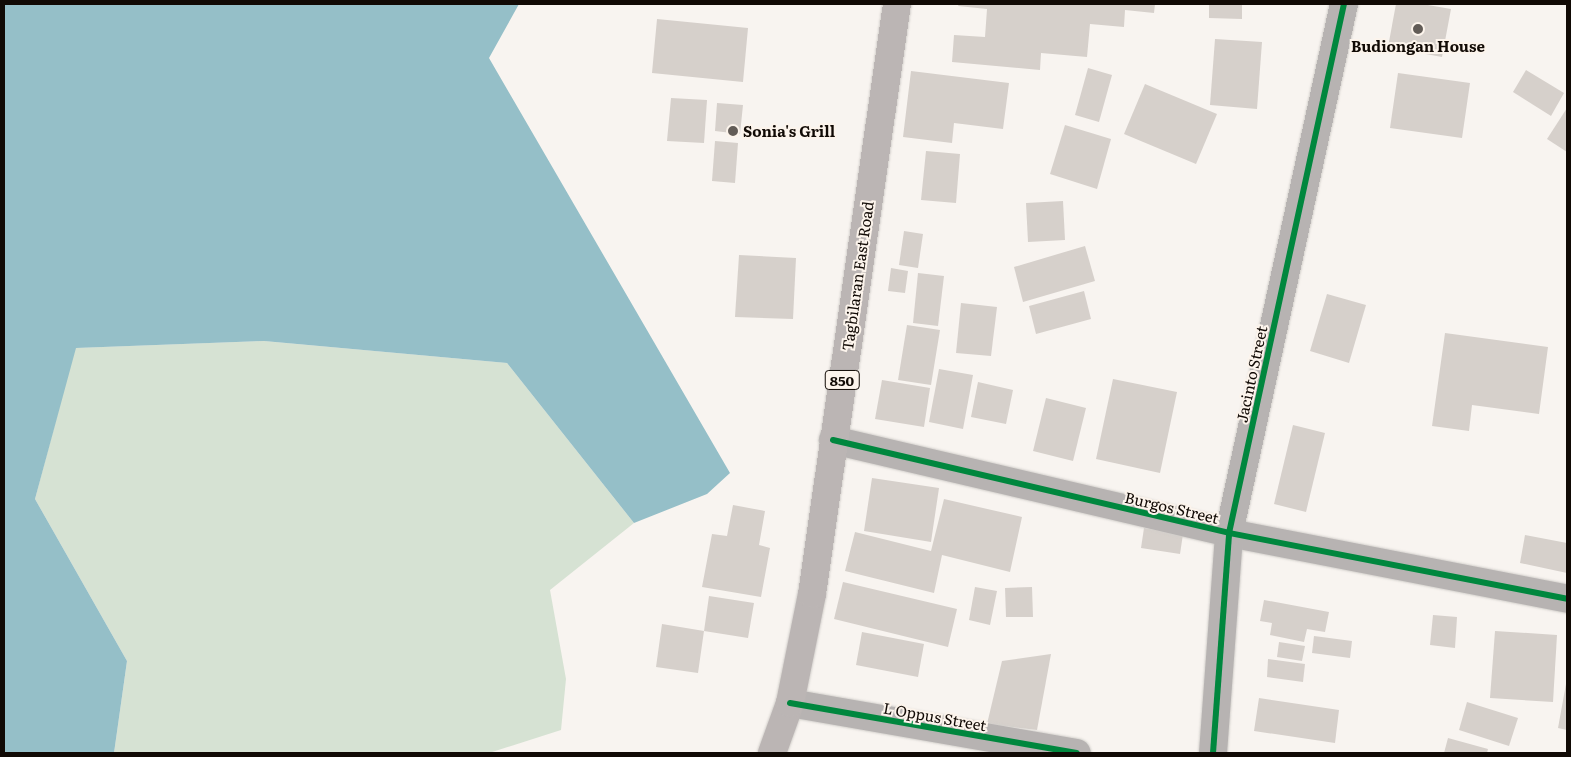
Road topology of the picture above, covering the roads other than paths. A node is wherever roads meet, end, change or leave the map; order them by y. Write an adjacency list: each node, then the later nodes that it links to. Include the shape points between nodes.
1 (897, 4): 3 (main road, Tagbilaran East Road / 850)
2 (1344, 4): 4 (street, Jacinto Street)
3 (833, 440): 4 (street, Burgos Street); 6 (main road, Tagbilaran East Road / 850, via 812,594)
4 (1229, 533): 5 (street, Burgos Street); 9 (street, Jacinto Street)
5 (1567, 599)
6 (790, 703): 7 (main road, Tagbilaran East Road / 850); 8 (street, L Oppus Street)
7 (772, 753)
8 (1076, 753)
9 (1214, 753)

